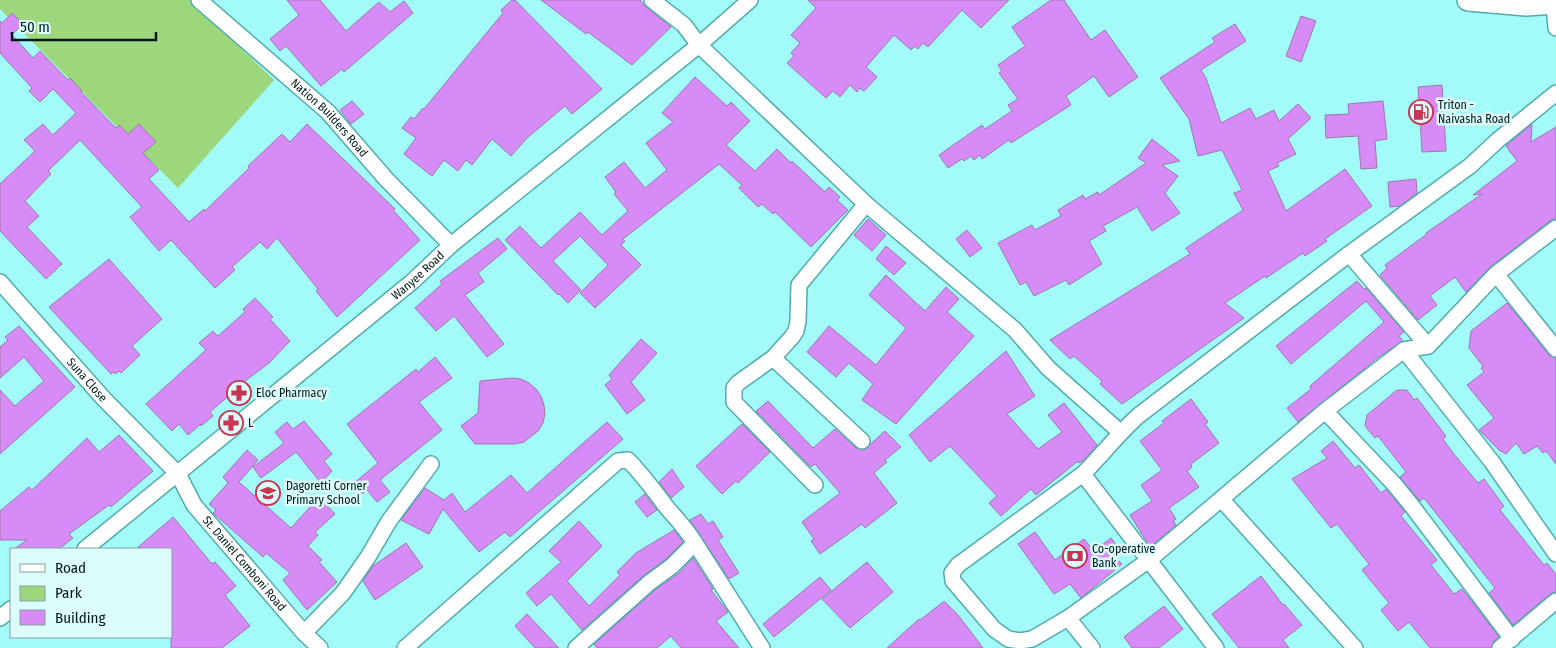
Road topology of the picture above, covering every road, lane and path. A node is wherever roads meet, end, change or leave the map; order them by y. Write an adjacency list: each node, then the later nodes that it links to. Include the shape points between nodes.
1 (199, 0): 11 (street, Nation Builders Road, via 328,112 386,179)
2 (652, 0): 7 (street, via 684,25)
3 (750, 0): 7 (street, Wanyee Road)
4 (1468, 0): 5 (main road)
5 (1555, 4): 6 (street)
6 (1556, 28)
7 (699, 45): 9 (street); 11 (street, Wanyee Road)
8 (1556, 93): 12 (street, via 1470,166)
9 (866, 204): 18 (street, via 800,285 796,331); 20 (street, via 1015,330 1048,368)
10 (1556, 228): 13 (street)
11 (451, 245): 23 (street, Wanyee Road, via 413,281)
12 (1349, 254): 15 (street); 20 (street)
13 (1496, 274): 15 (street); 16 (street)
14 (0, 282): 23 (street, Suna Close, via 104,399)
15 (1428, 346): 17 (street)
16 (1556, 349)
17 (1404, 350): 19 (street); 29 (street, via 1492,462)
18 (773, 358): 21 (street); 25 (street, via 738,383 734,388 734,402)
19 (1326, 411): 26 (street); 36 (street, via 1412,506)
20 (1120, 432): 24 (street)
21 (862, 441)
22 (430, 464): 35 (street, via 343,592)
23 (178, 474): 28 (street, Wanyee Road); 35 (street, St. Daniel Comboni Road, via 194,505)
24 (1083, 474): 30 (street); 34 (street, via 958,565 952,573 953,581 960,590 994,629 1008,638 1032,639)
25 (815, 485)
26 (1222, 500): 30 (street); 43 (street)
27 (695, 542): 38 (street, via 641,473 628,460 618,461); 39 (street, via 672,566); 40 (street)
28 (86, 548)
29 (1556, 554)
30 (1149, 560): 34 (street); 42 (street)
31 (1556, 601): 36 (street)
32 (10, 610): 33 (street)
33 (0, 618)
34 (1068, 618): 41 (street)
35 (304, 633): 37 (street, St. Daniel Comboni Road)
36 (1506, 643)
37 (320, 648)
38 (406, 648)
39 (576, 648)
40 (762, 648)
41 (1092, 648)
42 (1216, 648)
43 (1355, 648)

